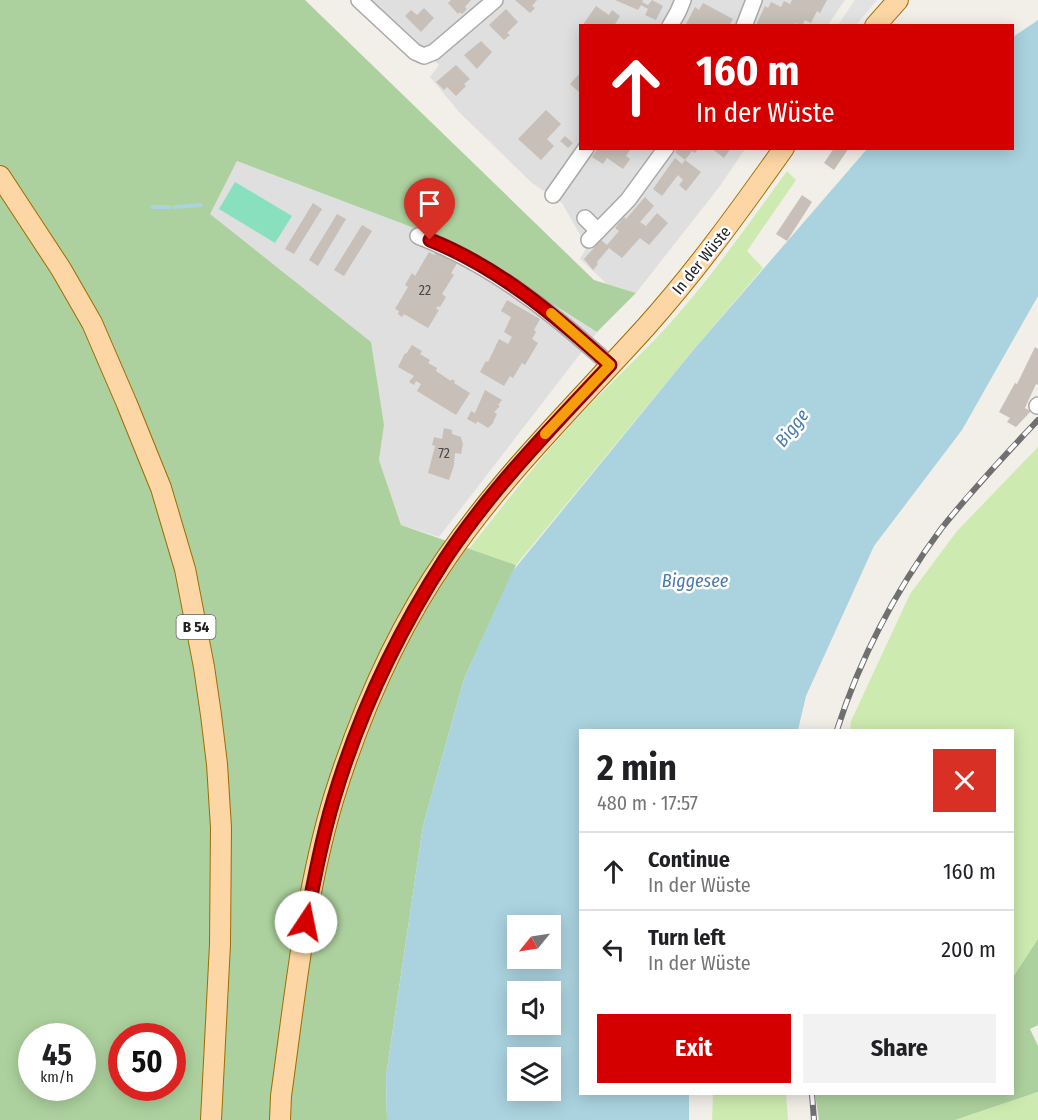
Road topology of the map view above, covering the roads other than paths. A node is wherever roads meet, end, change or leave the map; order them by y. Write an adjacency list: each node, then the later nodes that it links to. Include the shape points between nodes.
1 (359, 0): 2 (street, via 424,56 434,52)
2 (495, 0)
3 (682, 0): 6 (street)
4 (754, 0): 7 (street)
5 (897, 0): 8 (main road)
6 (671, 24)
7 (745, 24)
8 (877, 24)
9 (585, 150): 13 (street)
10 (665, 150): 14 (street, via 628,200 594,236)
11 (783, 150): 16 (main road, In der Wüste, via 688,279)
12 (0, 176): 17 (main road, B 54, via 92,323 161,488 185,569 208,696 221,828 220,944)
13 (553, 195)
14 (585, 218)
15 (418, 236): 16 (street, via 479,264 512,286 556,317)
16 (610, 365): 18 (main road, In der Wüste, via 484,507 446,558 391,654 334,797 319,859 306,922)
17 (210, 1120)
18 (280, 1120)

